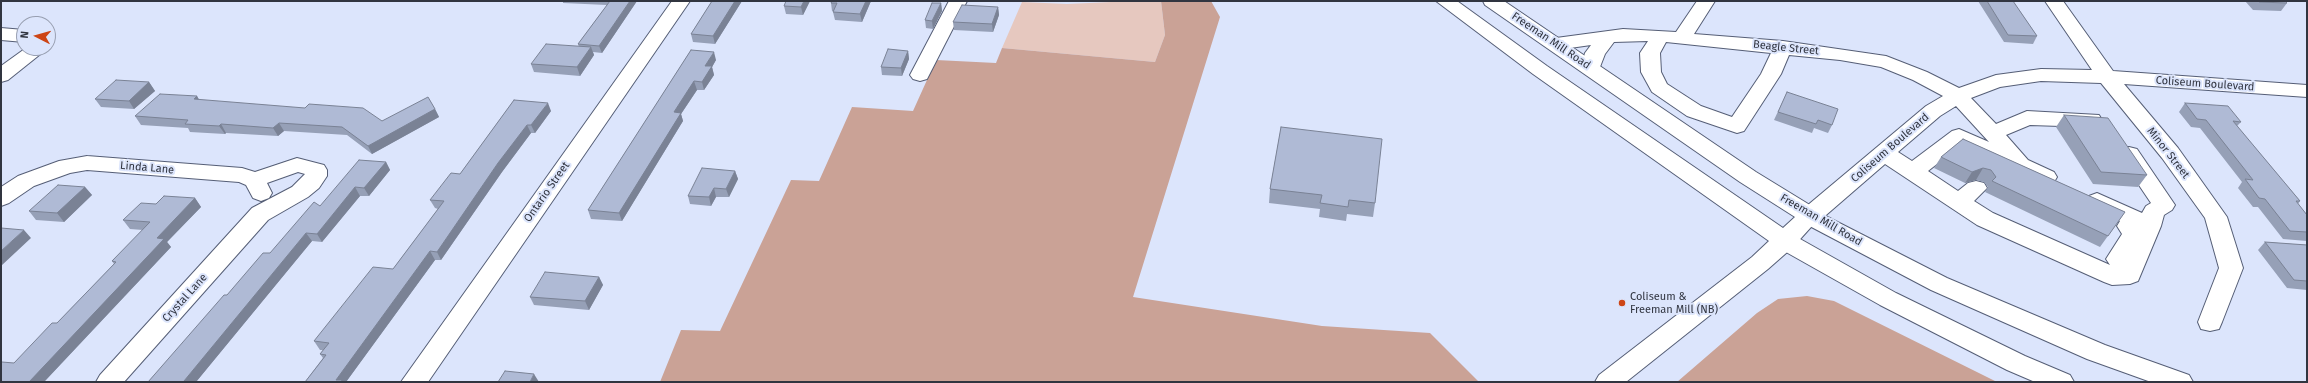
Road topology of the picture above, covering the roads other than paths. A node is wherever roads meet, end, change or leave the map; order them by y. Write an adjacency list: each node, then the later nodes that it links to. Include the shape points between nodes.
1 (681, 1): 36 (main road, Ontario Street)
2 (958, 1): 16 (main road)
3 (1445, 1): 32 (main road)
4 (1492, 1): 12 (main road, Freeman Mill Road)
5 (1706, 1): 10 (main road)
6 (2054, 1): 18 (main road, Minor Street)
7 (1, 34): 8 (main road)
8 (16, 35)
9 (1660, 36): 10 (main road, Beagle Street); 11 (main road, Beagle Street, via 1623,35); 13 (main road, via 1650,53 1650,72 1659,88 1694,111 1737,126 1771,74)
10 (1682, 38): 13 (main road, Beagle Street)
11 (1606, 39): 12 (main road, Beagle Street); 15 (main road, via 1595,53)
12 (1556, 44): 15 (main road, Freeman Mill Road)
13 (1783, 47): 20 (main road, Beagle Street, via 1886,62)
14 (27, 56): 17 (main road)
15 (1591, 68): 30 (main road, Freeman Mill Road, via 1748,177)
16 (920, 75)
17 (1, 76)
18 (2107, 77): 19 (main road, Coliseum Boulevard); 20 (main road, Coliseum Boulevard, via 2042,75 1996,80); 34 (main road, Minor Street, via 2170,153 2216,217 2231,268)
19 (2307, 91)
20 (1958, 96): 21 (main road, Beagle Street); 22 (main road, Coliseum Boulevard, via 1933,110)
21 (1979, 144): 23 (main road, via 1959,136); 26 (main road, Beagle Street, via 2007,164); 31 (main road, via 2027,118 2106,120 2164,205 2154,211)
22 (1884, 153): 23 (main road); 30 (main road, Coliseum Boulevard)
23 (1913, 172): 28 (main road, via 1938,178)
24 (254, 180): 27 (main road, Linda Lane, via 242,176 86,163 48,172); 29 (main road, via 262,195); 29 (main road, Crystal Lane, via 297,164 316,170 316,176 311,183 300,192)
25 (1976, 188): 28 (main road)
26 (2069, 190): 31 (main road); 33 (main road, via 2125,222 2134,234 2118,259)
27 (5, 194)
28 (1959, 202): 33 (main road, via 1985,219 2112,276)
29 (260, 214): 35 (main road, Crystal Lane)
30 (1810, 216): 32 (main road, Coliseum Boulevard); 39 (main road, Freeman Mill Road, via 1939,284 2096,352)
31 (2150, 226): 33 (main road)
32 (1785, 241): 37 (main road, Coliseum Boulevard); 38 (main road, via 1888,299 2016,363)
33 (2130, 274)
34 (2210, 322)
35 (109, 382)
36 (414, 382)
37 (1608, 382)
38 (2061, 382)
39 (2180, 382)

